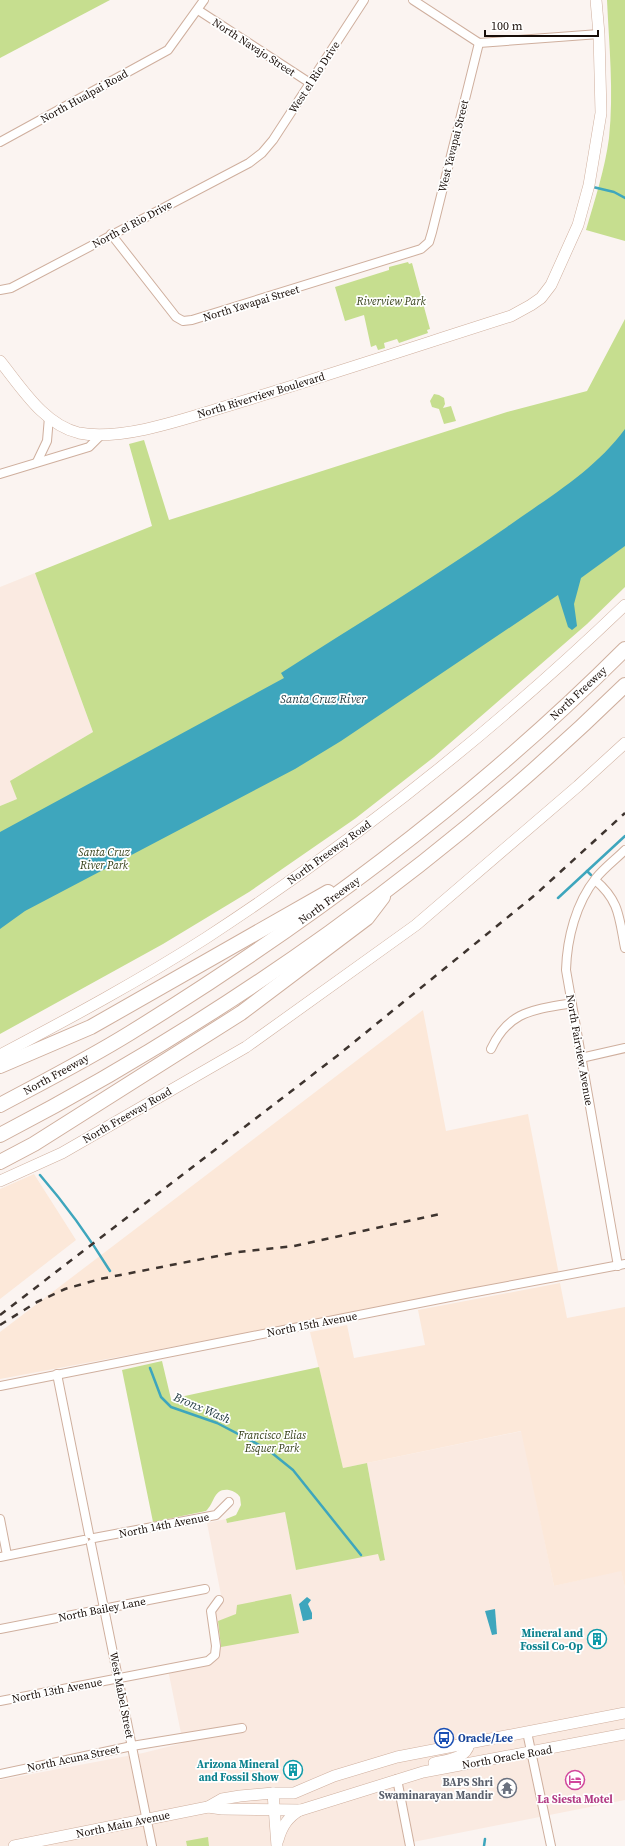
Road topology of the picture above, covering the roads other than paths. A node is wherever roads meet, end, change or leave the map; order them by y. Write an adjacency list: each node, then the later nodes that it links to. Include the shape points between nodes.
1 (204, 0): 5 (street)
2 (364, 0): 8 (street, West el Rio Drive)
3 (413, 0): 7 (street)
4 (596, 0): 6 (main road)
5 (198, 10): 8 (street, North Navajo Street); 9 (street, North Hualpai Road, via 168,50)
6 (599, 34): 7 (street); 16 (main road, North Riverview Boulevard, via 601,113 589,185 578,224 556,275 541,298 511,316 317,379 183,419 118,435)
7 (479, 43): 12 (street, West Yavapai Street, via 432,232)
8 (310, 83): 10 (street, West el Rio Drive)
9 (0, 142)
10 (262, 153): 11 (street, North el Rio Drive, via 249,163)
11 (111, 234): 12 (street, North Yavapai Street, via 176,317 183,321); 13 (street, North el Rio Drive, via 11,288)
12 (425, 247)
13 (0, 290)
14 (0, 361): 15 (main road, North Riverview Boulevard, via 32,401)
15 (49, 417): 16 (main road, North Riverview Boulevard, via 78,433); 17 (street, via 47,441)
16 (101, 435): 17 (street, via 89,447)
17 (38, 462): 18 (street)
18 (0, 474)
19 (625, 605): 31 (main road, North Freeway Road, via 497,722 350,838 205,938 103,1000)
20 (625, 648): 24 (highway, North Freeway, via 508,757)
21 (625, 685): 26 (highway, via 531,772)
22 (625, 743): 37 (main road, North Freeway Road, via 416,925 246,1047 62,1153)
23 (625, 850): 25 (street, North Fairview Avenue)
24 (382, 861): 33 (highway, via 91,1027); 34 (highway, North Freeway, via 258,951 128,1034)
25 (595, 880): 27 (street, via 607,890 618,909); 28 (street, North Fairview Avenue, via 585,895 568,944 566,970)
26 (392, 885): 35 (highway, via 270,974 192,1025 65,1101); 36 (highway, via 367,918 241,1013 34,1144)
27 (625, 948)
28 (572, 1003): 30 (street, via 535,1010 516,1017 497,1036); 32 (street, North Fairview Avenue)
29 (625, 1048): 32 (street)
30 (491, 1049)
31 (0, 1055)
32 (581, 1058): 38 (street, North Fairview Avenue)
33 (0, 1066)
34 (0, 1105)
35 (0, 1135)
36 (0, 1162)
37 (0, 1180)
38 (621, 1265): 39 (street, North 15th Avenue)
39 (57, 1374): 40 (street, North 15th Avenue); 43 (street, West Mabel Street)
40 (0, 1386)
41 (229, 1502): 43 (street, North 14th Avenue, via 216,1515)
42 (0, 1519): 44 (street)
43 (89, 1539): 44 (street, North 14th Avenue); 47 (street, West Mabel Street)
44 (4, 1556)
45 (205, 1589): 47 (street, North Bailey Lane)
46 (219, 1600): 49 (street, North 13th Avenue, via 211,1611 216,1646 215,1655 208,1661)
47 (104, 1608): 48 (street, North Bailey Lane); 49 (street, West Mabel Street)
48 (0, 1629)
49 (118, 1678): 50 (street, North 13th Avenue); 56 (street, West Mabel Street)
50 (0, 1701)
51 (625, 1713): 53 (main road, North Oracle Road)
52 (242, 1728): 56 (street, North Acuna Street)
53 (527, 1732): 55 (main road, North Oracle Road); 57 (street)
54 (625, 1734): 57 (main road, North Oracle Road)
55 (469, 1744): 59 (main road, via 461,1756 420,1766); 60 (main road, North Oracle Road, via 397,1757 327,1778 294,1793)
56 (132, 1746): 58 (street, North Acuna Street); 64 (street, West Mabel Street)
57 (532, 1752): 59 (main road, North Oracle Road); 69 (street)
58 (0, 1774)
59 (397, 1779): 63 (main road, North Oracle Road); 68 (street)
60 (274, 1793): 61 (main road, North Main Avenue, via 222,1799); 62 (main road)
61 (208, 1807): 62 (main road, North Main Avenue); 64 (main road, North Main Avenue)
62 (274, 1810): 63 (main road, North Oracle Road); 65 (main road)
63 (301, 1810): 65 (main road, via 288,1819 282,1828)
64 (146, 1819): 66 (main road, North Main Avenue); 67 (street, West Mabel Street)
65 (277, 1845)
66 (14, 1846)
67 (152, 1846)
68 (410, 1846)
69 (551, 1846)

